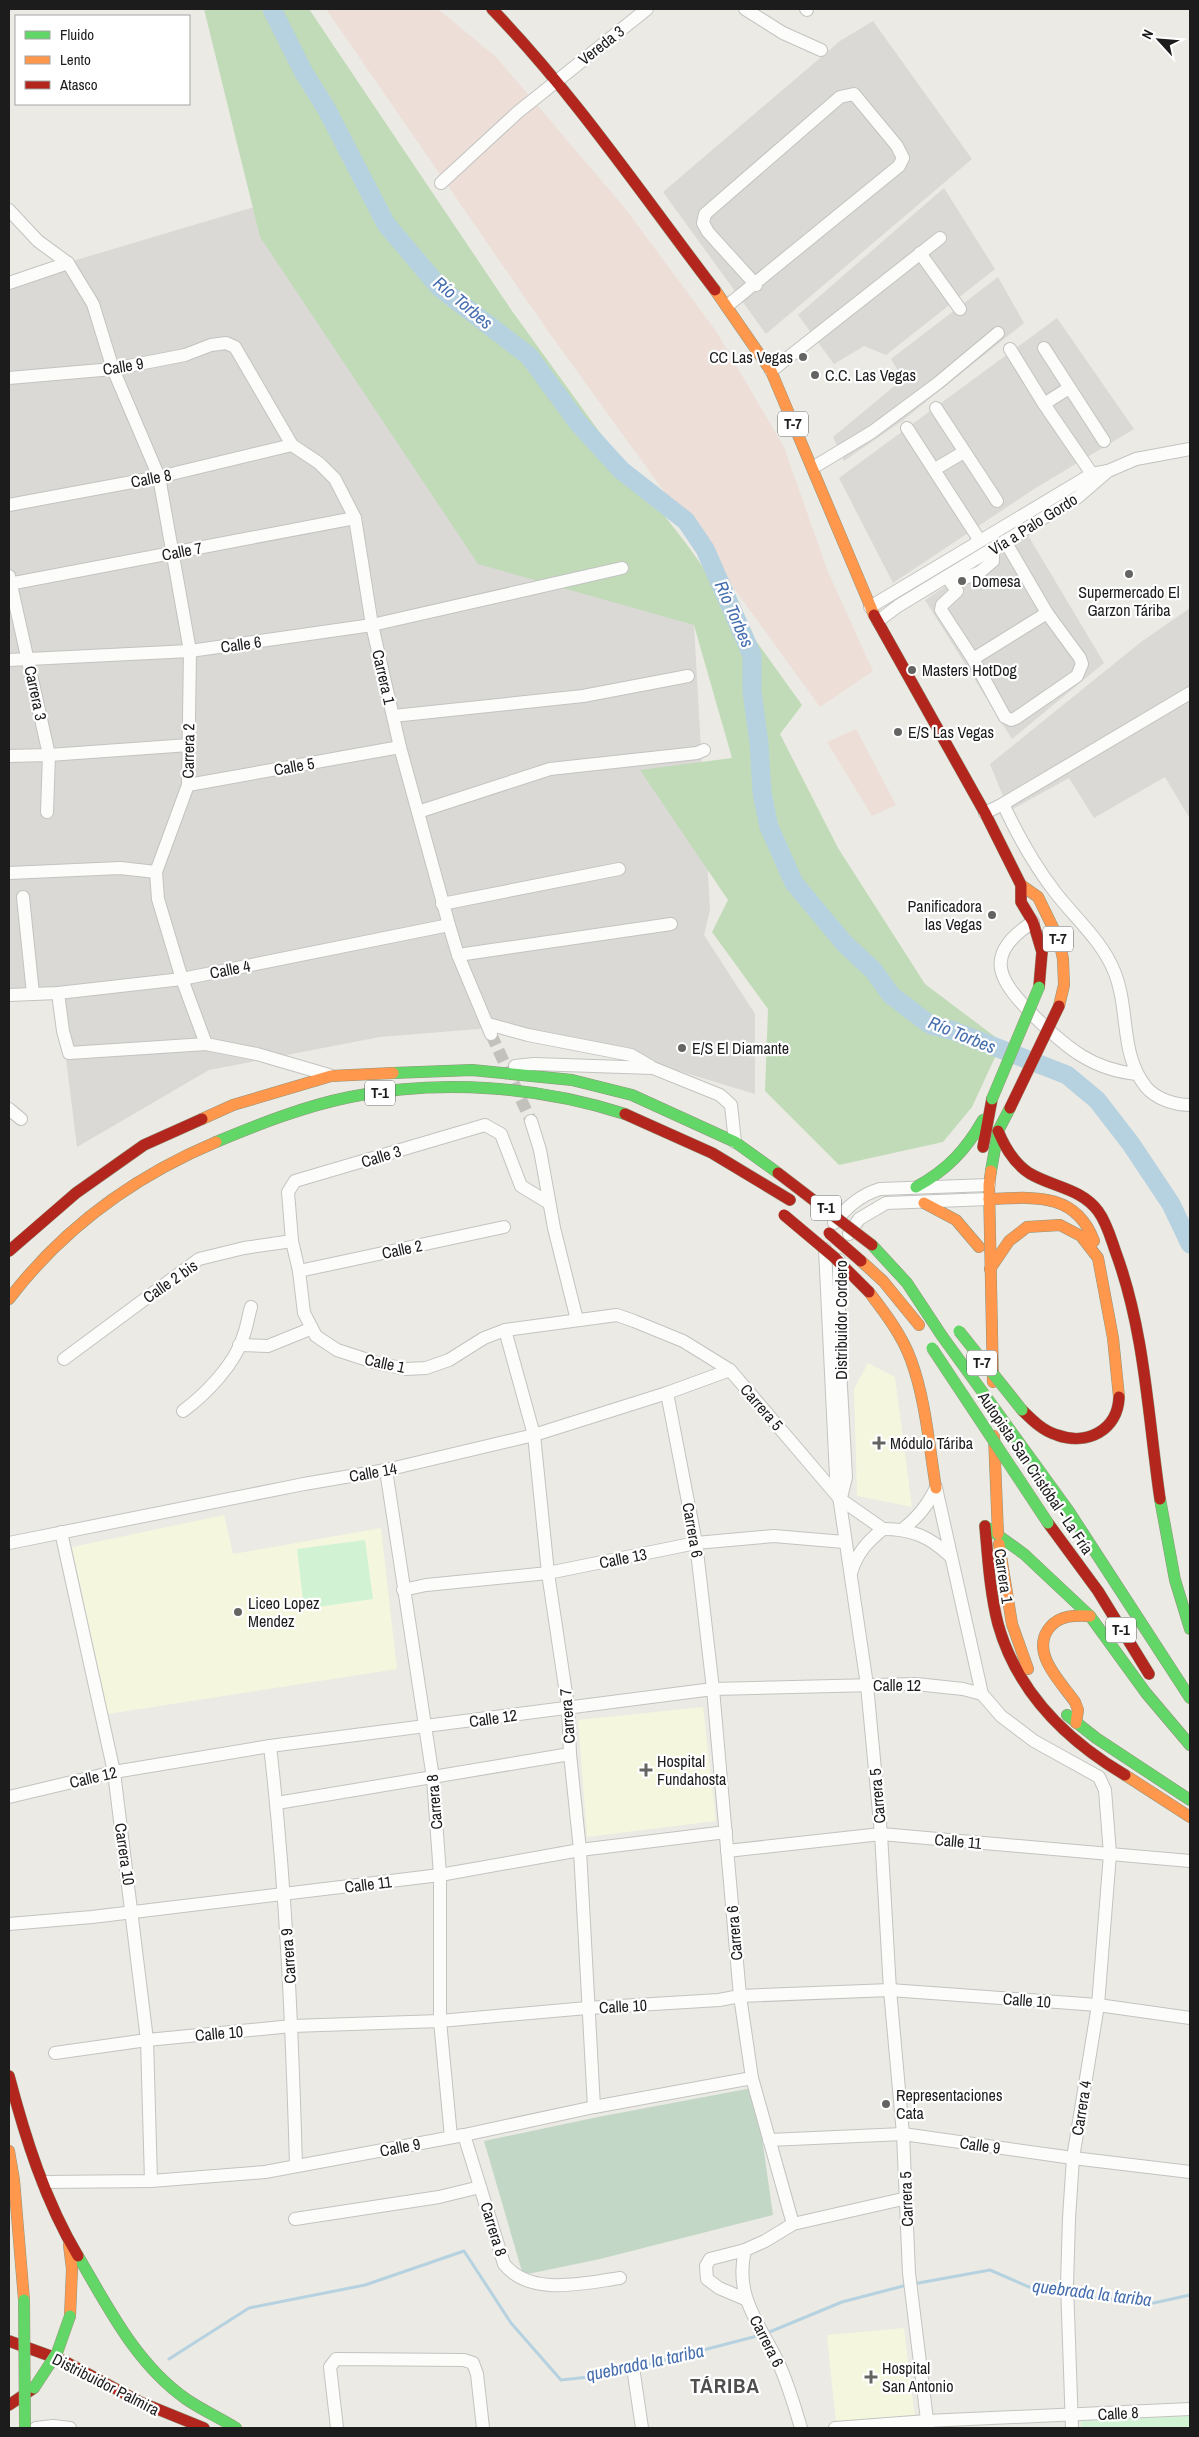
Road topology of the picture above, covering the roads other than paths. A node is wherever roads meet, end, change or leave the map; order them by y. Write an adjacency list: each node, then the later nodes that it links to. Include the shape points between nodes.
1 (492, 9): 5 (main road, T-7)
2 (647, 9): 5 (street, Vereda 3)
3 (744, 9): 4 (street, via 783,33)
4 (821, 50)
5 (555, 82): 6 (street, Vereda 3); 13 (main road, T-7)
6 (441, 183)
7 (9, 210): 10 (street, via 38,241)
8 (940, 238): 9 (street)
9 (920, 253): 14 (street); 20 (street)
10 (68, 263): 11 (street); 19 (street, Carrera 2, via 93,304)
11 (9, 284)
12 (756, 284): 12 (street, via 899,166 903,158 897,146 854,94 840,97 706,214 703,223 708,232); 13 (street)
13 (727, 306): 20 (main road, T-7)
14 (960, 309)
15 (998, 333): 30 (street, via 872,432)
16 (235, 347): 19 (street, Calle 9, via 226,343 211,345 185,355); 27 (street, Carrera 1)
17 (1044, 348): 22 (street)
18 (1010, 349): 23 (street)
19 (113, 369): 21 (street, Calle 9); 34 (street, Carrera 2)
20 (771, 371): 30 (main road, T-7)
21 (9, 378)
22 (1069, 388): 23 (street); 26 (street)
23 (1044, 404): 33 (street)
24 (936, 408): 29 (street)
25 (907, 428): 31 (street)
26 (1104, 440)
27 (292, 445): 34 (street, Calle 8); 37 (street, Carrera 1, via 319,463 334,479)
28 (1190, 449): 32 (street, Vía a Palo Gordo, via 1136,459)
29 (964, 452): 31 (street); 35 (street)
30 (814, 467): 44 (main road, T-7)
31 (935, 469): 38 (street)
32 (1108, 471): 33 (street, Vía a Palo Gordo); 39 (street, Vía a Palo Gordo, via 1078,497)
33 (1092, 474): 38 (street, Vía a Palo Gordo)
34 (159, 476): 36 (street, Calle 8); 40 (street, Carrera 2)
35 (997, 501)
36 (9, 505)
37 (356, 518): 40 (street, Calle 7); 47 (street, Carrera 1)
38 (980, 541): 44 (street, Vía a Palo Gordo)
39 (1005, 541): 42 (street, Vía a Palo Gordo); 45 (street)
40 (174, 553): 43 (street, Calle 7); 48 (street, Carrera 2)
41 (622, 568): 47 (street, Calle 6)
42 (951, 575): 46 (street, Vía a Palo Gordo); 50 (street, via 957,591 941,610)
43 (9, 581): 49 (street, Carrera 3)
44 (870, 606): 46 (main road, T-7)
45 (1047, 613): 50 (street); 50 (street, via 1080,658 1080,671 1016,718 1005,717)
46 (878, 621): 64 (main road, T-7)
47 (372, 625): 48 (street, Calle 6); 54 (street, Carrera 1)
48 (190, 651): 49 (street, Calle 6); 55 (street, Carrera 2)
49 (29, 659): 51 (street, Calle 6); 58 (street, Carrera 3)
50 (973, 659)
51 (9, 660)
52 (688, 676): 54 (street, via 583,696)
53 (1190, 693): 61 (street)
54 (393, 716): 56 (street, Carrera 1)
55 (188, 745): 58 (street); 60 (street, Carrera 2)
56 (400, 747): 60 (street, Calle 5); 63 (street, Carrera 1)
57 (704, 750): 63 (street, via 696,754 550,769)
58 (49, 755): 59 (street); 62 (street, Carrera 3)
59 (9, 756)
60 (188, 785): 66 (street, Carrera 2)
61 (1004, 804): 64 (street); 82 (street, via 1030,856 1054,891 1089,931 1115,972 1124,1011 1127,1048)
62 (47, 812)
63 (418, 812): 70 (street, Carrera 1)
64 (984, 813): 68 (main road, T-7)
65 (619, 869): 70 (street)
66 (156, 872): 67 (street, via 120,868); 75 (street, Carrera 2, via 162,920)
67 (9, 873)
68 (1021, 885): 71 (main road, T-7, via 1022,902); 89 (main road, T-7, bridge, via 1038,897 1058,940 1064,985 1058,1006)
69 (23, 897): 77 (street)
70 (442, 904): 73 (street, Carrera 1)
71 (1033, 922): 82 (street, via 1009,939 1004,948 1001,974 1008,988 1063,1044 1103,1068); 84 (main road, T-7, bridge, via 1042,952 1039,988)
72 (671, 924): 74 (street)
73 (449, 925): 74 (street, Carrera 1); 75 (street, Calle 4)
74 (458, 955): 80 (street, Carrera 1, via 489,1029 631,1055)
75 (182, 979): 76 (street, Calle 4); 79 (street, Carrera 2)
76 (58, 993): 77 (street, Calle 4); 79 (street, via 69,1052)
77 (32, 994): 78 (street, Calle 4)
78 (9, 995)
79 (206, 1044): 83 (street, via 257,1054)
80 (653, 1068): 81 (street, via 534,1064); 90 (street, via 720,1095 731,1105)
81 (472, 1070): 83 (main road, Autopista San Cristóbal - La Fría / T-1); 90 (main road, Autopista San Cristóbal - La Fría / T-1, via 572,1080 632,1095)
82 (1137, 1074): 85 (street, via 1147,1088 1163,1100)
83 (332, 1076): 106 (main road, Autopista San Cristóbal - La Fría / T-1, via 233,1105 144,1145 76,1193)
84 (991, 1105): 92 (main road, T-7); 94 (main road, via 972,1140 952,1166)
85 (1190, 1105)
86 (9, 1109): 87 (street)
87 (21, 1119)
88 (531, 1121): 98 (street, via 540,1150)
89 (998, 1131): 92 (main road, T-7); 95 (main road, via 1018,1165)
90 (735, 1142): 110 (main road, Autopista San Cristóbal - La Fría / T-1, bridge, via 872,1245)
91 (727, 1160): 96 (main road, via 743,1182); 99 (main road, T-1); 111 (main road, T-1, via 671,1134 596,1105 568,1098 465,1089 408,1090 350,1097 257,1125 173,1161 80,1224 50,1250)
92 (989, 1185): 94 (street); 97 (main road, T-7)
93 (1025, 1185): 95 (main road)
94 (916, 1187): 124 (street, via 866,1193 848,1206 832,1226 825,1242 836,1476)
95 (1064, 1187): 138 (main road, via 1082,1194 1096,1207 1107,1227 1129,1291 1144,1360 1164,1524 1173,1571)
96 (764, 1198)
97 (983, 1200): 100 (street, Distribuidor Cordero); 105 (main road, T-7); 107 (main road, via 1035,1197 1060,1202 1078,1212 1088,1224); 108 (main road, Carrera 1)
98 (549, 1203): 104 (street, Calle 3, via 521,1186 501,1134 485,1125 295,1181 288,1192); 113 (street)
99 (793, 1203)
100 (924, 1203): 105 (main road, via 959,1222); 124 (street, Distribuidor Cordero, via 886,1204 859,1219 845,1240 839,1263 839,1351 846,1477)
101 (781, 1212): 123 (main road, bridge, via 834,1257 887,1315 911,1360)
102 (504, 1227): 109 (street, Calle 2)
103 (824, 1228): 146 (main road, Autopista San Cristóbal - La Fría / T-1, bridge, via 883,1281 903,1305 1048,1523 1098,1591)
104 (292, 1241): 109 (street, Calle 3); 117 (street, Calle 2 bis, via 199,1259)
105 (979, 1247): 125 (main road, T-7)
106 (9, 1251)
107 (1098, 1258): 108 (main road, via 1074,1229 1062,1224 1049,1224 1026,1227 1018,1233 1004,1246); 110 (main road, bridge, via 1118,1375 1117,1415 1091,1438 1069,1440 1044,1431 1022,1410 953,1325)
108 (990, 1269): 129 (main road, Carrera 1)
109 (300, 1271): 114 (street, via 301,1297)
110 (907, 1283): 142 (main road, Autopista San Cristóbal - La Fría / T-1, bridge, via 1068,1510)
111 (9, 1300)
112 (251, 1307): 116 (street)
113 (577, 1320): 115 (street, Calle 1); 118 (street, Carrera 5, via 617,1315 683,1341)
114 (310, 1329): 115 (street, Calle 1, via 337,1350 406,1369 426,1368 449,1360 484,1338); 116 (street, via 268,1346)
115 (505, 1330): 121 (street, Carrera 7)
116 (239, 1346): 120 (street, via 203,1396)
117 (64, 1358)
118 (730, 1370): 119 (street, Calle 14); 124 (street, Carrera 5)
119 (667, 1394): 121 (street, Calle 14); 132 (street, Carrera 6)
120 (183, 1411)
121 (534, 1435): 122 (street, Calle 14); 134 (street, Carrera 7)
122 (386, 1470): 128 (street, Calle 14); 136 (street, Carrera 8)
123 (936, 1488): 127 (street, via 928,1504); 133 (street)
124 (840, 1499): 126 (street); 130 (street, Carrera 5)
125 (985, 1516): 129 (main road); 155 (main road, Carrera 1, via 994,1609 1006,1648 1028,1690 1077,1744)
126 (883, 1530): 127 (street); 135 (street, via 867,1542 856,1558)
127 (903, 1530): 133 (street, via 921,1534)
128 (62, 1532): 131 (street, Calle 14); 150 (street, Carrera 10)
129 (998, 1534): 137 (main road); 144 (main road, Carrera 1, via 1005,1597 1019,1648 1039,1685 1054,1704)
130 (844, 1542): 132 (street, Calle 13, via 774,1536); 135 (street, Carrera 5)
131 (9, 1543)
132 (696, 1543): 134 (street, Calle 13); 140 (street, Carrera 6)
133 (950, 1556): 141 (street)
134 (548, 1573): 136 (street, Calle 13); 143 (street, Carrera 7)
135 (850, 1577): 139 (street, Carrera 5)
136 (403, 1590): 145 (street, Carrera 8)
137 (1090, 1616): 144 (main road, via 1065,1616 1050,1626 1041,1642 1045,1659 1075,1702 1078,1710); 147 (main road, via 1146,1693)
138 (1190, 1629)
139 (866, 1685): 140 (street, Calle 12); 141 (street, Calle 12, via 916,1684); 157 (street, Carrera 5)
140 (713, 1689): 143 (street, Calle 12); 156 (street, Carrera 6)
141 (982, 1694): 160 (street, Carrera 4, via 1000,1716 1034,1741 1099,1777 1105,1790)
142 (1190, 1698)
143 (568, 1707): 145 (street, Calle 12); 149 (street, Carrera 7)
144 (1076, 1723): 153 (main road, Carrera 1)
145 (424, 1727): 148 (street, Calle 12); 151 (street, Carrera 8)
146 (1190, 1739)
147 (1190, 1745)
148 (270, 1746): 150 (street, Calle 12); 154 (street, Carrera 9)
149 (570, 1754): 151 (street); 158 (street, Carrera 7)
150 (114, 1772): 152 (street, Calle 12); 164 (street, Carrera 10)
151 (433, 1778): 154 (street); 162 (street, Carrera 8)
152 (9, 1797)
153 (1190, 1800)
154 (277, 1803): 163 (street, Carrera 9)
155 (1190, 1818)
156 (726, 1832): 158 (street, Calle 11); 159 (street, Carrera 6)
157 (881, 1834): 159 (street, Calle 11); 160 (street, Calle 11); 166 (street, Carrera 5)
158 (580, 1850): 162 (street, Calle 11); 169 (street, Carrera 7)
159 (727, 1851): 167 (street, Carrera 6)
160 (1110, 1854): 161 (street, Calle 11); 168 (street, Carrera 4)
161 (1190, 1861)
162 (440, 1875): 163 (street, Calle 11); 171 (street, Carrera 8)
163 (284, 1894): 164 (street, Calle 11); 172 (street, Carrera 9)
164 (132, 1910): 165 (street, Calle 11); 173 (street, Carrera 10)
165 (9, 1924)
166 (890, 1990): 167 (street, Calle 10); 168 (street, Calle 10); 178 (street, Carrera 5)
167 (740, 1996): 169 (street, Calle 10); 176 (street, Carrera 6)
168 (1098, 2005): 170 (street, Calle 10); 183 (street, Carrera 4)
169 (587, 2008): 171 (street, Calle 10); 177 (street, Carrera 7)
170 (1190, 2018)
171 (440, 2021): 172 (street, Calle 10); 180 (street, Carrera 8)
172 (292, 2026): 173 (street, Calle 10); 184 (street, Carrera 9)
173 (147, 2040): 174 (street, Calle 10); 186 (street, Carrera 10)
174 (55, 2053)
175 (9, 2076): 187 (main road, via 21,2122)
176 (752, 2078): 177 (street, Calle 9); 181 (street, Carrera 6)
177 (594, 2107): 179 (street, Calle 9)
178 (903, 2134): 181 (street, Calle 9); 183 (street, Calle 9); 189 (street, Carrera 5)
179 (464, 2135): 180 (street, Calle 9); 188 (street, Carrera 8)
180 (451, 2137): 184 (street, Calle 9)
181 (769, 2140): 191 (street, Carrera 6)
182 (9, 2151): 204 (main road, bridge, via 24,2300)
183 (1073, 2158): 185 (street, Calle 9); 202 (street, Carrera 4, via 1067,2284)
184 (296, 2166): 186 (street, Calle 9, via 239,2175)
185 (1190, 2172)
186 (151, 2181): 187 (street, Calle 9)
187 (43, 2182): 192 (main road)
188 (480, 2187): 190 (street, via 439,2197); 194 (street, Carrera 8, via 504,2264 512,2274 528,2282 563,2285)
189 (907, 2198): 191 (street); 203 (street, Carrera 5, via 910,2291)
190 (295, 2219)
191 (793, 2224): 193 (street)
192 (69, 2241): 199 (main road, bridge, via 72,2269 70,2316 57,2353 34,2388); 208 (main road, via 127,2339 143,2359 186,2399)
193 (745, 2250): 195 (street, Carrera 6, via 742,2264); 195 (street, via 710,2259 706,2266 707,2279 718,2288)
194 (620, 2278)
195 (745, 2299): 212 (street, Carrera 6, via 789,2387)
196 (10, 2341): 207 (main road, Distribuidor Palmira, via 64,2360 140,2402)
197 (634, 2374): 211 (street)
198 (10, 2390): 201 (main road)
199 (9, 2405)
200 (1190, 2409): 202 (street, Calle 8)
201 (10, 2419)
202 (1072, 2422): 203 (street, Calle 8)
203 (927, 2425): 213 (street, Calle 8)
204 (25, 2428)
205 (36, 2428): 206 (street)
206 (70, 2428)
207 (204, 2428)
208 (236, 2428)
209 (337, 2428): 210 (street, via 330,2367 336,2359 464,2360 473,2363)
210 (483, 2428)
211 (642, 2428)
212 (801, 2428)
213 (835, 2428)

